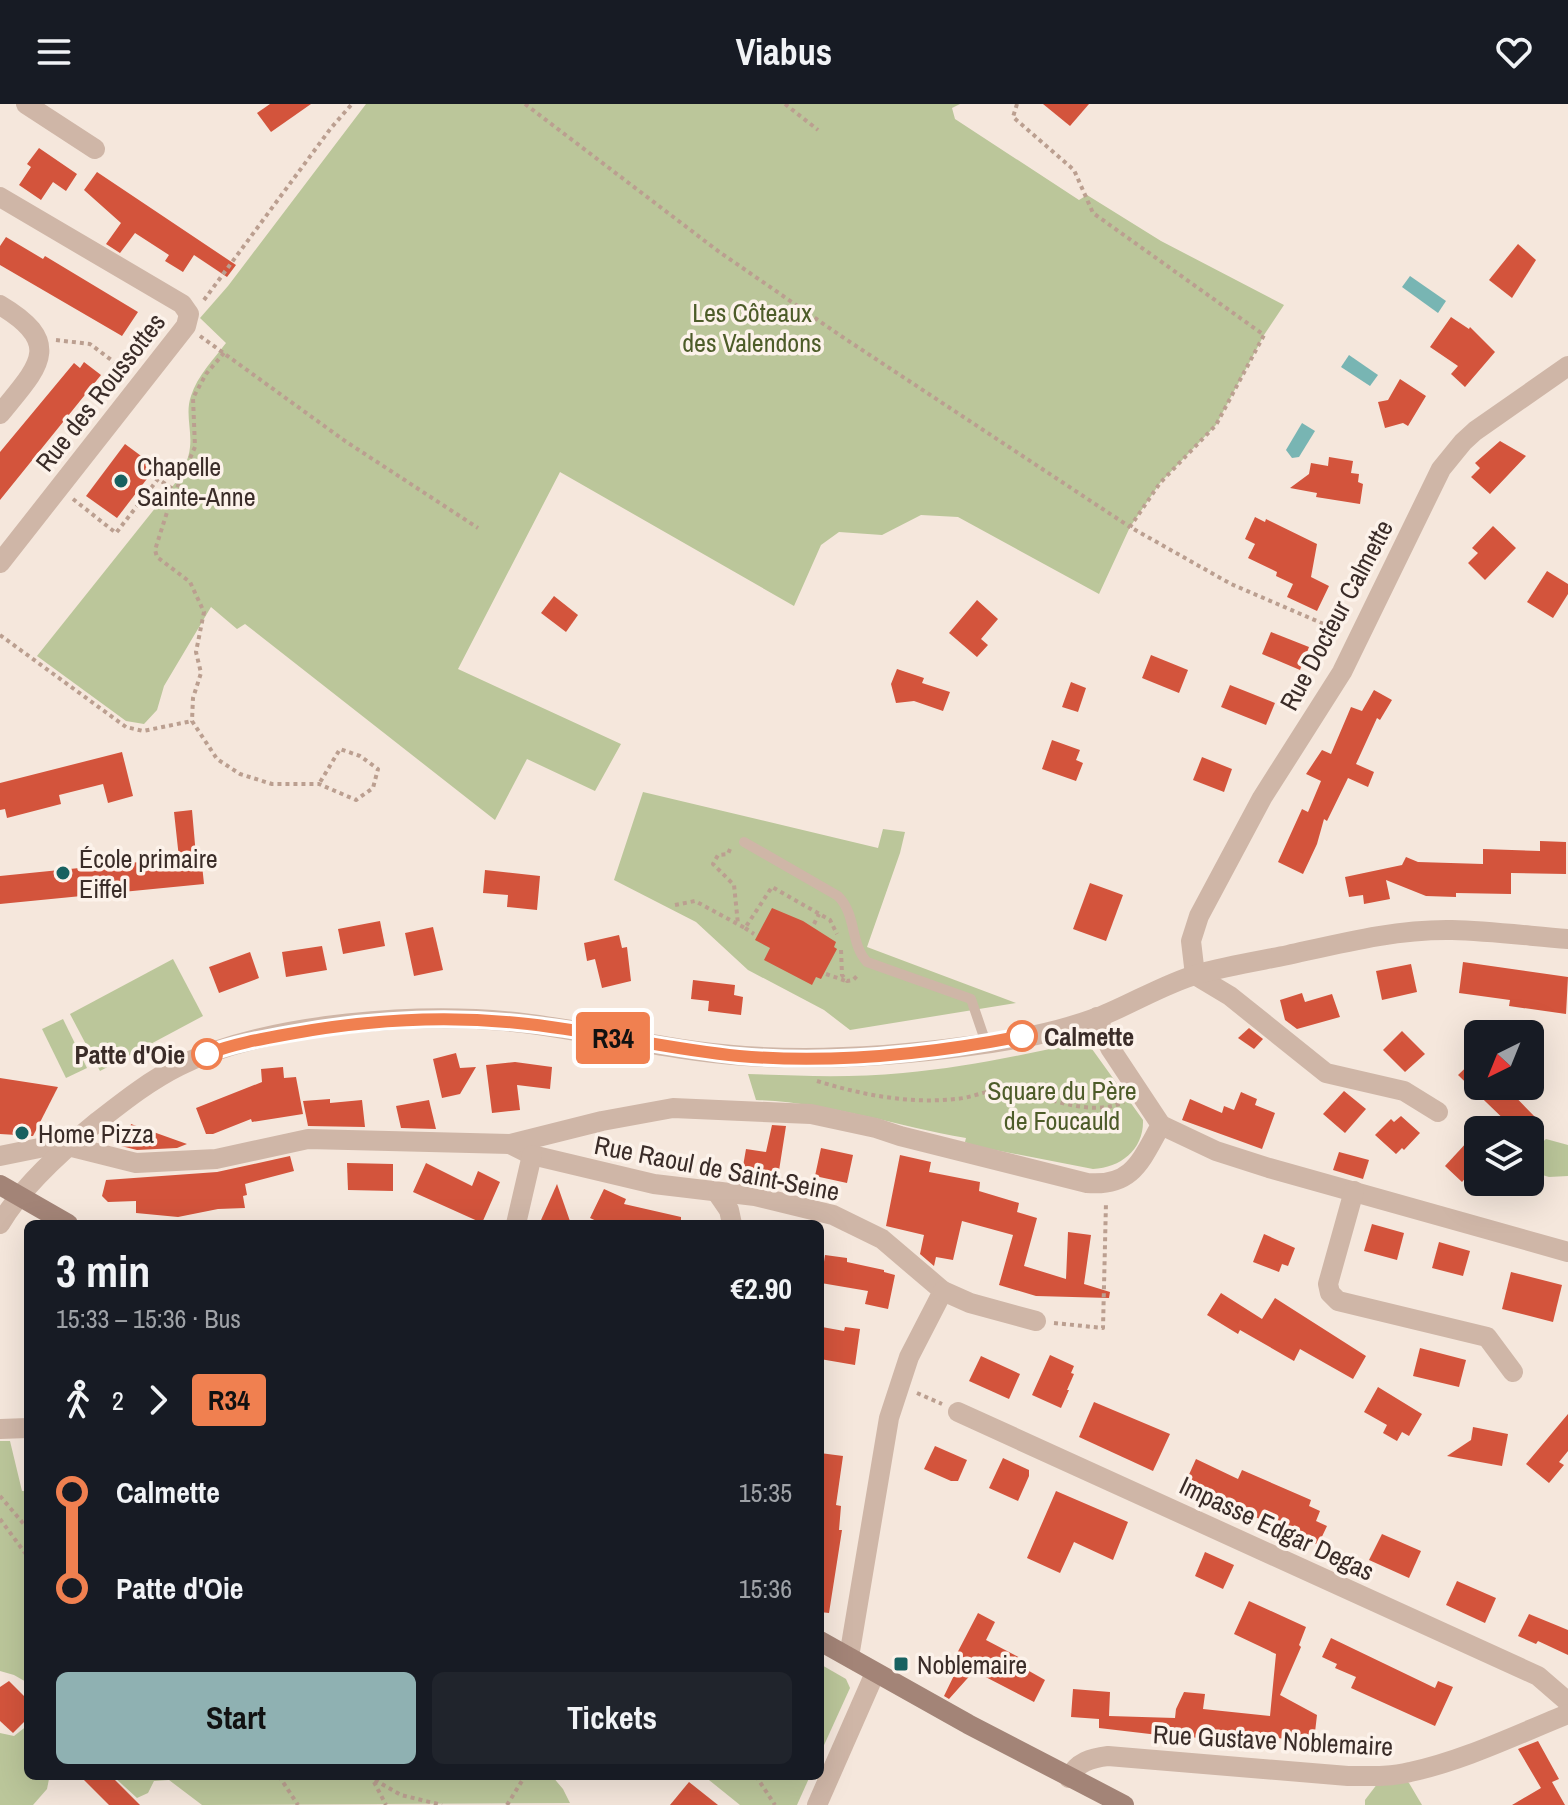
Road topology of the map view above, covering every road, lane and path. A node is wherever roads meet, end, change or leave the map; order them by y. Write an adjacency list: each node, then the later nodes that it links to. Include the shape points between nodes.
1 (26, 104): 7 (street)
2 (352, 104): 10 (path)
3 (525, 104): 18 (path, via 828,328)
4 (785, 104): 6 (path)
5 (1017, 104): 18 (path, via 1013,117 1074,170 1093,213 1264,335 1216,425 1160,483)
6 (818, 130)
7 (95, 149)
8 (0, 197): 10 (street, Rue des Roussottes, via 182,304 189,314)
9 (0, 305): 11 (street)
10 (186, 326): 12 (path); 14 (street, Rue des Roussottes)
11 (39, 338): 14 (path, via 90,344); 15 (street, via 30,377)
12 (224, 353): 17 (path, via 193,398 195,447); 19 (path)
13 (1568, 366): 22 (street, Rue Docteur Calmette, via 1451,454)
14 (140, 383): 16 (street, Rue des Roussottes)
15 (0, 414)
16 (58, 488): 17 (path, via 116,533 158,479); 20 (street, Rue des Roussottes)
17 (176, 491): 23 (path, via 155,550 190,582 204,612)
18 (1130, 527): 22 (path, via 1231,584)
19 (478, 528)
20 (0, 563)
21 (0, 635): 23 (path, via 126,727 143,731)
22 (1359, 639): 37 (street, Rue Docteur Calmette, via 1262,798 1199,916 1191,941)
23 (192, 721): 24 (path, via 217,759 240,774 272,784)
24 (319, 784): 24 (path, via 356,800 373,788 378,769 340,749)
25 (744, 842): 30 (path, via 735,840 728,854 718,855 713,864 734,885); 35 (lane, via 838,896 847,905 860,955)
26 (675, 905): 30 (path, via 695,901)
27 (819, 914): 28 (path); 29 (path); 31 (path, via 772,887)
28 (830, 920): 32 (path); 38 (path, via 841,941 842,975)
29 (814, 924)
30 (739, 925): 31 (path)
31 (745, 928): 33 (path)
32 (826, 930)
33 (754, 934)
34 (1568, 939): 37 (street, via 1451,930 1380,935)
35 (867, 962): 38 (path); 40 (lane, via 971,999)
36 (826, 974): 38 (path)
37 (1195, 975): 39 (street); 43 (street, via 1230,996 1326,1073 1404,1091)
38 (847, 981)
39 (1097, 1017): 40 (street); 42 (street)
40 (986, 1043): 45 (street, via 882,1055 785,1058 667,1047 519,1023 371,1022 264,1039 197,1058 130,1094)
41 (817, 1081): 42 (path, via 882,1098 954,1100 999,1090 1094,1109 1116,1106)
42 (1139, 1092): 44 (street)
43 (1438, 1112)
44 (1161, 1125): 49 (street, via 1136,1168); 51 (street, via 1216,1151)
45 (71, 1144): 46 (street, via 136,1163 216,1159 308,1139); 48 (street); 53 (street)
46 (510, 1144): 47 (street, Rue Raoul de Saint-Seine); 49 (street, via 673,1108 811,1114)
47 (532, 1155): 52 (street, Rue Raoul de Saint-Seine); 55 (street)
48 (0, 1156)
49 (1107, 1184): 60 (path, via 1103,1328)
50 (0, 1185): 53 (main road)
51 (1354, 1191): 58 (street); 61 (street, via 1328,1284 1333,1297 1487,1337)
52 (718, 1194): 56 (street); 59 (street, Rue Raoul de Saint-Seine, via 755,1196 850,1222 889,1244)
53 (21, 1196): 54 (main road); 57 (street)
54 (60, 1219)
55 (517, 1220)
56 (731, 1220)
57 (1, 1221)
58 (1568, 1252)
59 (943, 1291): 60 (street, Rue Raoul de Saint-Seine); 62 (street)
60 (1036, 1321)
61 (1513, 1372)
62 (898, 1385): 63 (path); 71 (street)
63 (958, 1412): 73 (street, Impasse Edgar Degas, via 1538,1676)
64 (24, 1428): 65 (street)
65 (0, 1429)
66 (0, 1496): 68 (path)
67 (0, 1519): 69 (path)
68 (24, 1524)
69 (24, 1552)
70 (824, 1643): 71 (main road)
71 (849, 1657): 72 (main road)
72 (875, 1673): 75 (main road); 85 (street)
73 (1568, 1702)
74 (1568, 1714): 75 (street, Rue Gustave Noblemaire, via 1409,1773 1348,1776 1108,1756 1079,1765)
75 (1069, 1778): 86 (main road)
76 (282, 1780): 80 (path)
77 (373, 1780): 81 (path); 82 (path, via 401,1795)
78 (523, 1780): 83 (path)
79 (759, 1780): 84 (path)
80 (298, 1805)
81 (386, 1805)
82 (442, 1805)
83 (507, 1805)
84 (775, 1805)
85 (817, 1805)
86 (1124, 1805)

